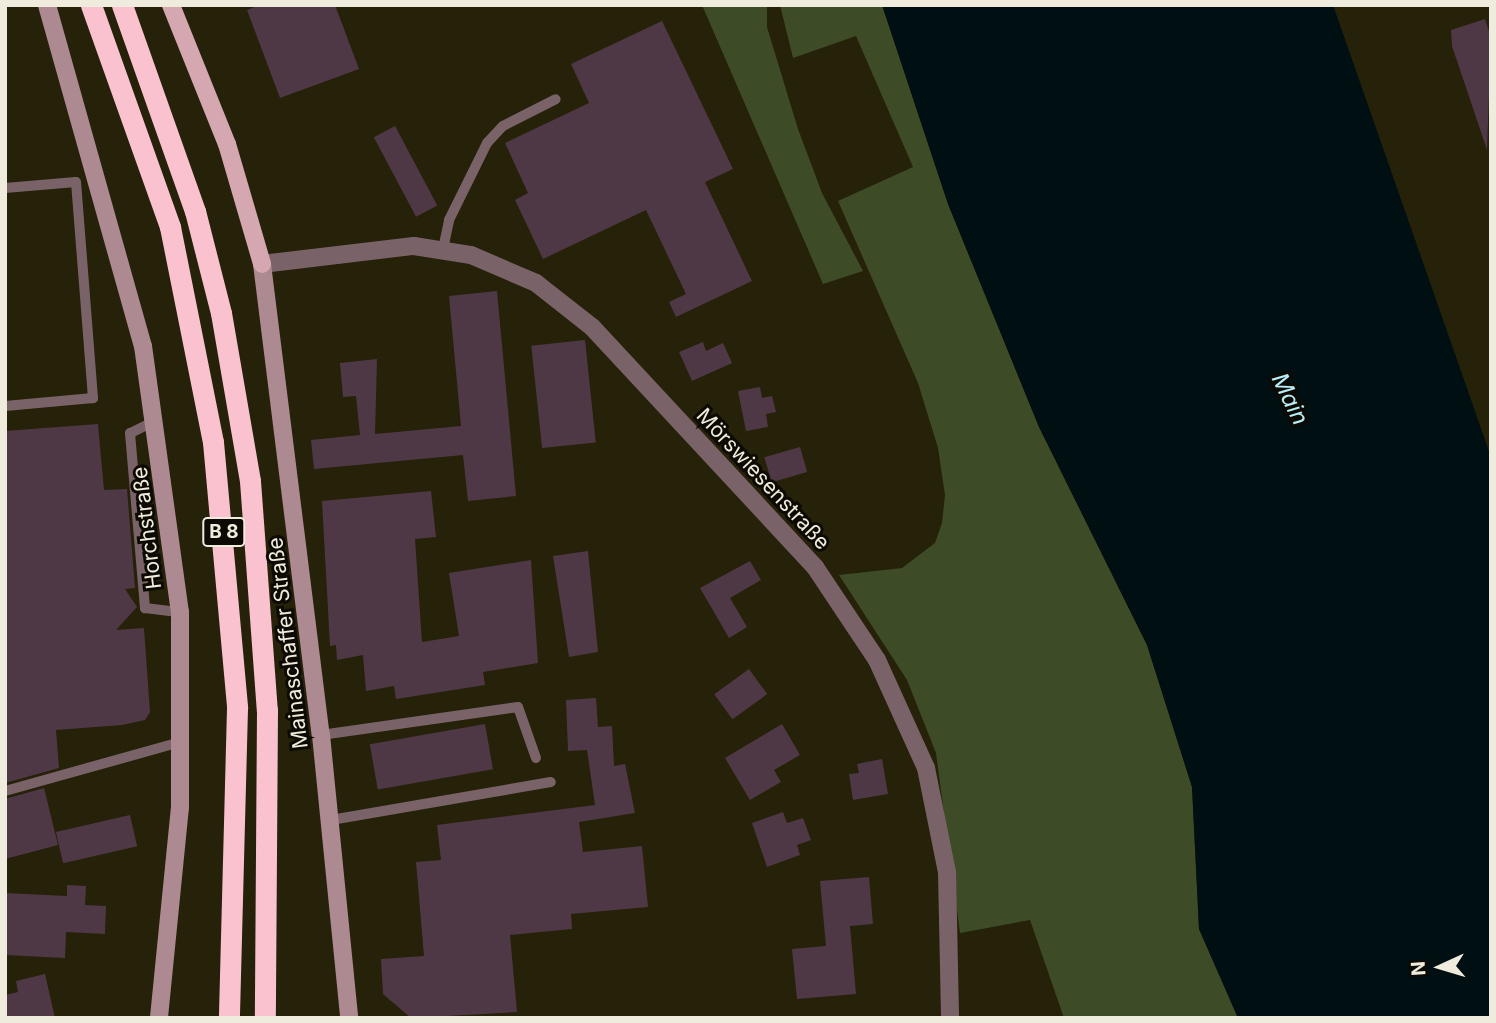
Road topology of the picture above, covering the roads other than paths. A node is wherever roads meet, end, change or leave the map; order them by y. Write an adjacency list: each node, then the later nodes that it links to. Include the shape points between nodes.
1 (47, 5): 10 (street, Horchstraße, via 140,334)
2 (91, 5): 19 (highway, B 8, via 170,227 214,442 237,708)
3 (122, 5): 20 (highway, B 8, via 195,211 221,313 250,481 267,710)
4 (171, 5): 8 (main road, via 227,144)
5 (556, 99): 7 (lane, via 503,127 488,143 449,220)
6 (5, 188): 9 (lane, via 76,182 93,398)
7 (443, 249): 8 (street, Mörswiesenstraße, via 387,246); 22 (street, Mörswiesenstraße, via 537,283 592,327 815,567 877,660 910,723 938,815 949,895)
8 (262, 264): 12 (street, Mainaschaffer Straße)
9 (5, 405)
10 (157, 420): 11 (street, Horchstraße); 11 (lane, via 130,433 145,608)
11 (180, 612): 13 (street, Horchstraße)
12 (321, 735): 14 (lane, via 518,707); 17 (street, Mainaschaffer Straße)
13 (180, 742): 16 (lane); 18 (street, Horchstraße, via 170,943)
14 (536, 758)
15 (551, 782): 17 (lane)
16 (5, 791)
17 (331, 820): 21 (street, Mainaschaffer Straße)
18 (159, 1018)
19 (229, 1018)
20 (265, 1018)
21 (349, 1018)
22 (950, 1018)

